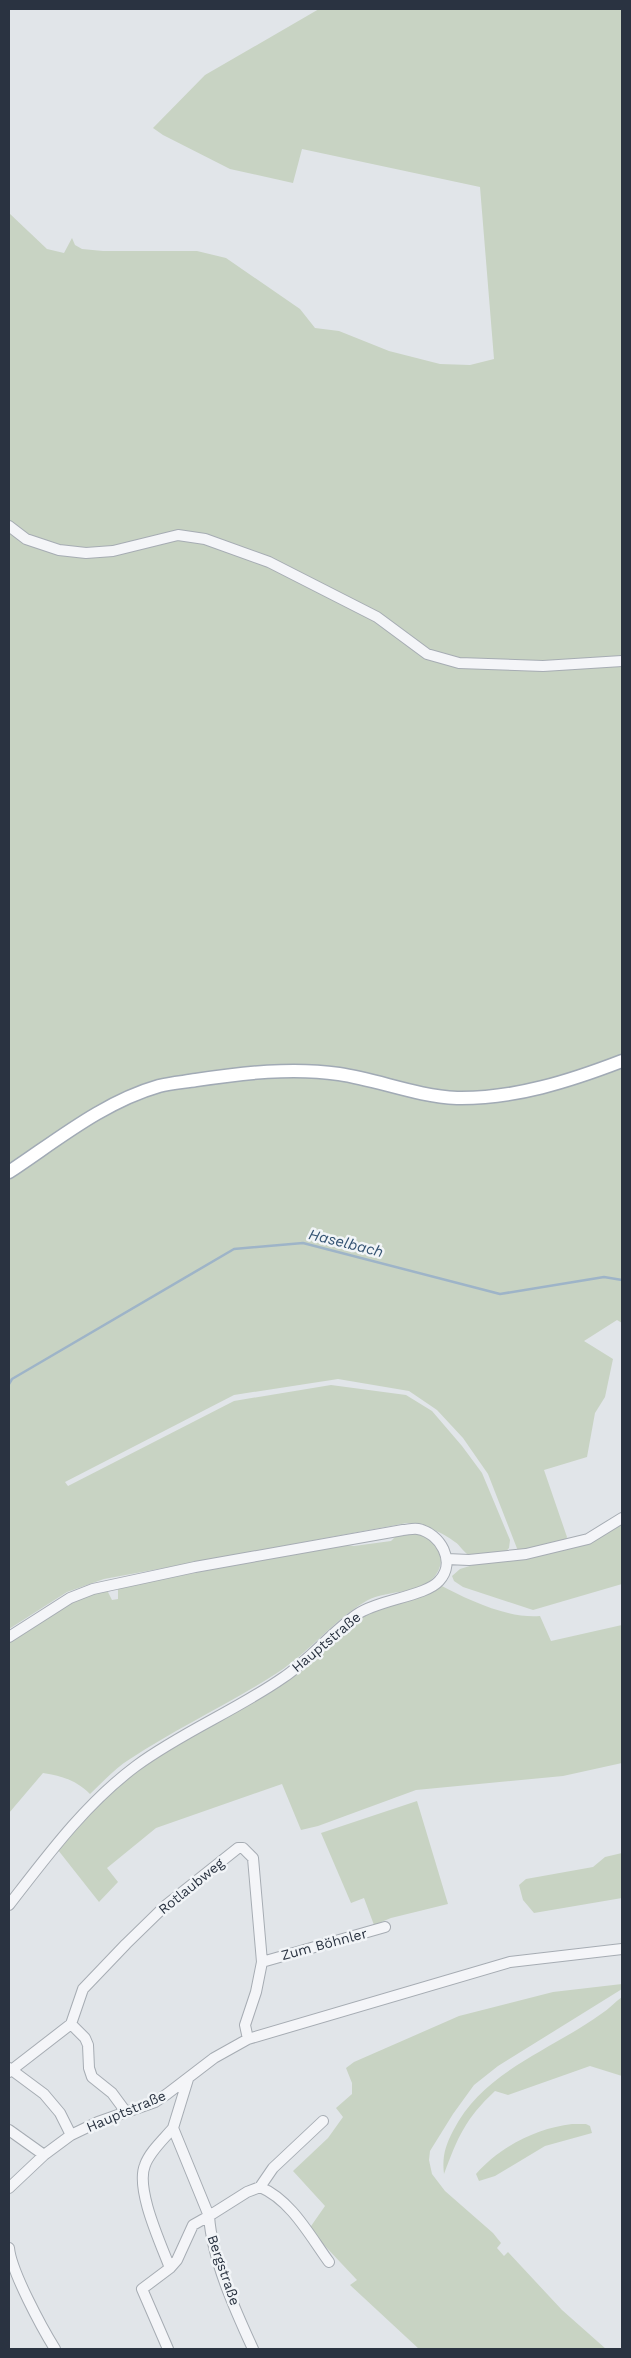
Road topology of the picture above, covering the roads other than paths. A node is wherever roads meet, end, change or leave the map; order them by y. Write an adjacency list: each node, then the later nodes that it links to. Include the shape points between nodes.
1 (9, 526): 2 (street, via 26,539 59,550 86,553 178,535 205,539 269,562 376,617 428,654 459,663 534,666)
2 (622, 661)
3 (622, 1061): 4 (main road, via 587,1075 536,1088 457,1098 405,1091 339,1074 275,1071 159,1086 123,1100 84,1122)
4 (9, 1172)
5 (622, 1518): 6 (street, via 588,1539 526,1554)
6 (447, 1559): 7 (street, via 444,1549 431,1534 417,1529 402,1530 195,1567 94,1589 70,1598); 8 (street, Hauptstraße, via 439,1582 356,1615 284,1677 173,1742 122,1777 82,1816)
7 (9, 1637)
8 (9, 1905)
9 (385, 1927): 11 (street, Zum Böhnler)
10 (622, 1948): 13 (street, Hauptstraße, via 510,1962)
11 (262, 1962): 12 (street, Rotlaubweg, via 253,1858 243,1848 238,1848 165,1906 83,1989); 13 (street, Rotlaubweg, via 245,2025)
12 (71, 2024): 14 (street); 16 (street, via 88,2045 92,2078 112,2093)
13 (248, 2039): 15 (street, Hauptstraße, via 227,2049)
14 (10, 2070): 20 (street, via 44,2094 60,2113)
15 (188, 2079): 16 (street, Hauptstraße, via 155,2102); 18 (street)
16 (126, 2112): 20 (street, Hauptstraße)
17 (323, 2121): 22 (street, Bergstraße, via 273,2168)
18 (173, 2128): 24 (street); 27 (street, via 142,2172 151,2220)
19 (9, 2130): 21 (street)
20 (71, 2135): 21 (street, Hauptstraße)
21 (44, 2155): 23 (street, Hauptstraße)
22 (260, 2187): 24 (street, Bergstraße); 26 (street, via 272,2192 286,2206)
23 (9, 2188)
24 (209, 2216): 27 (street, via 193,2225); 30 (street, Bergstraße, via 210,2235)
25 (9, 2254): 28 (street, via 43,2330)
26 (329, 2262)
27 (170, 2268): 29 (street, via 142,2289)
28 (55, 2349)
29 (168, 2349)
30 (253, 2349)

